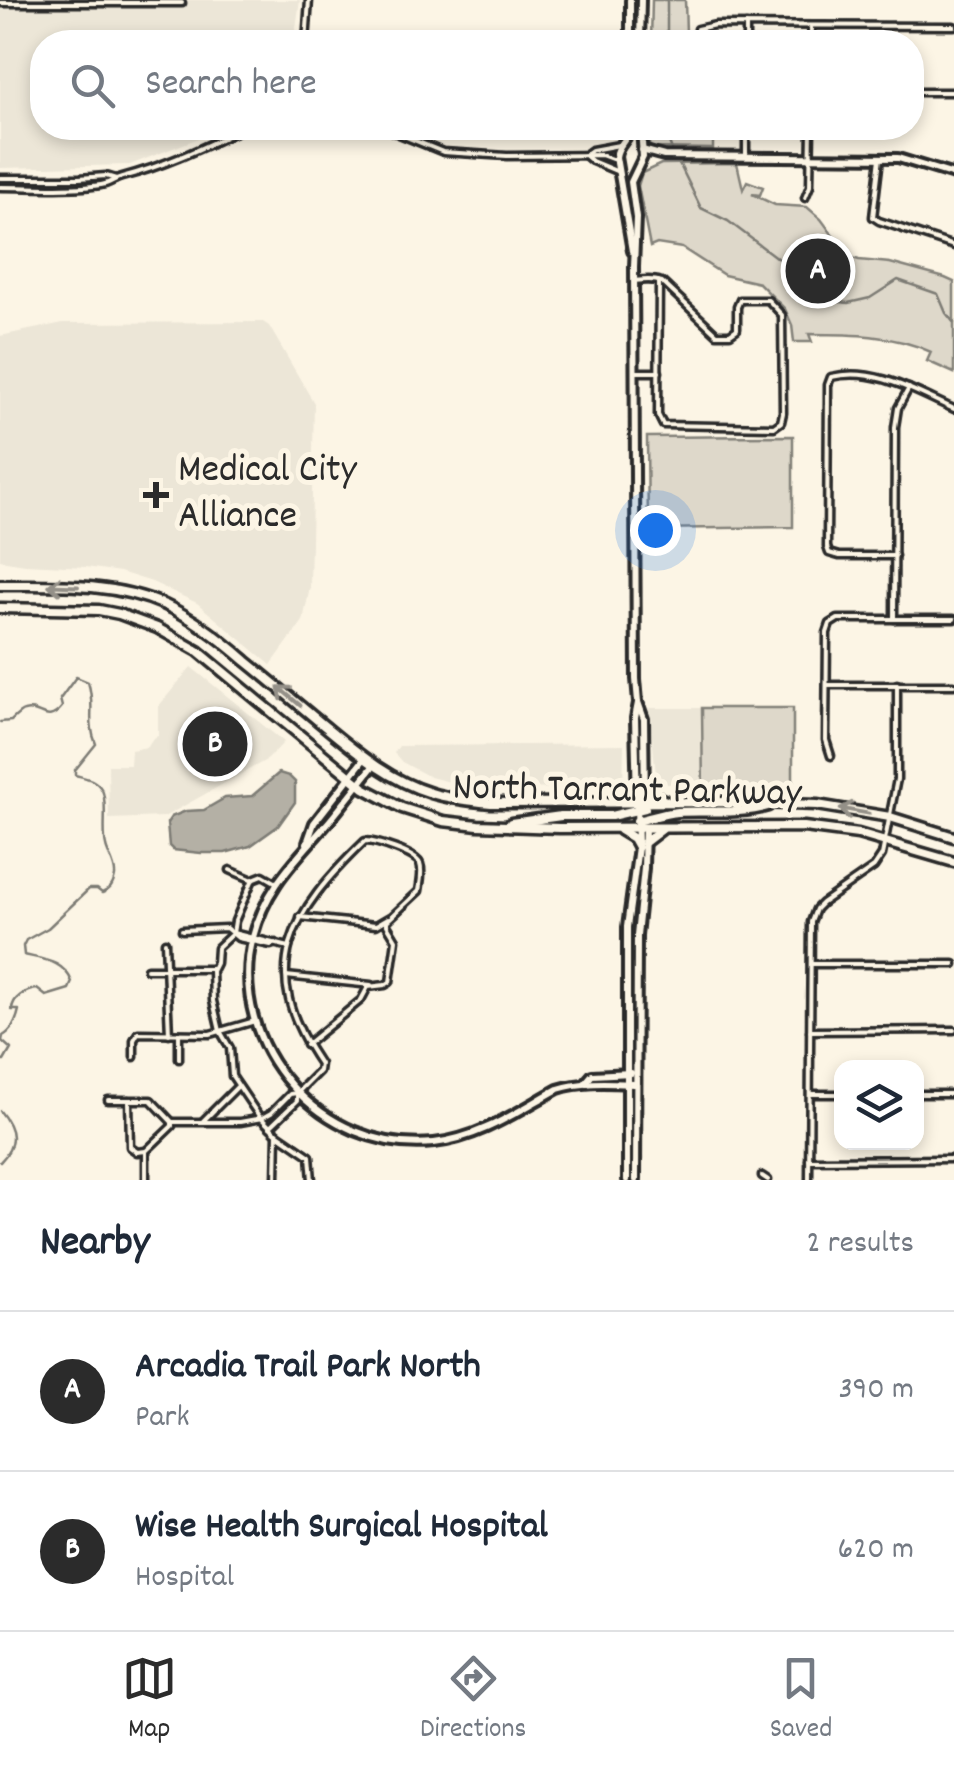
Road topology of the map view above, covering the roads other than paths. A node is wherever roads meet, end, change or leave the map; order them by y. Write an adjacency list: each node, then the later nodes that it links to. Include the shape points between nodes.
1 (308, 0): 11 (street)
2 (630, 0): 12 (main road)
3 (640, 0): 13 (main road)
4 (80, 2): 5 (street); 6 (street)
5 (0, 3)
6 (182, 3)
7 (746, 25): 8 (street); 10 (street); 14 (street)
8 (810, 25): 9 (street); 15 (street)
9 (954, 26)
10 (697, 29)
11 (307, 30)
12 (630, 30)
13 (640, 30)
14 (746, 30)
15 (810, 30)
16 (924, 92): 17 (street)
17 (954, 92)
18 (218, 140): 36 (street)
19 (413, 140): 26 (street, via 442,152)
20 (625, 140): 24 (main road)
21 (641, 140): 25 (main road)
22 (746, 140): 28 (street)
23 (811, 140): 29 (street)
24 (623, 144): 25 (main road); 26 (street); 31 (main road)
25 (641, 149): 27 (main road); 32 (main road)
26 (586, 155): 31 (street); 33 (street)
27 (664, 156): 28 (main road); 32 (main road)
28 (746, 157): 29 (main road)
29 (811, 157): 30 (main road); 38 (street)
30 (880, 157): 34 (main road); 39 (street, via 873,217)
31 (617, 161): 32 (main road); 33 (main road)
32 (638, 166): 40 (main road, via 631,182)
33 (619, 173): 40 (main road)
34 (954, 175)
35 (0, 178): 36 (street)
36 (116, 179): 37 (street, via 80,187)
37 (0, 188)
38 (805, 198)
39 (954, 246)
40 (634, 267): 41 (main road)
41 (634, 281): 42 (street); 43 (main road)
42 (659, 281): 44 (street); 44 (street, via 717,334 736,329 740,300 768,300 782,315 781,422 663,425)
43 (634, 372): 44 (street); 62 (main road)
44 (659, 372)
45 (909, 388): 46 (street); 47 (street, via 895,427); 47 (street, via 874,376 838,375 828,385 829,553)
46 (954, 409)
47 (894, 556): 52 (street)
48 (0, 585): 49 (main road, North Tarrant Parkway, one-way to 48)
49 (126, 592): 51 (main road); 58 (main road, North Tarrant Parkway, one-way to 49, via 200,624)
50 (0, 608): 51 (main road, North Tarrant Parkway)
51 (119, 614): 60 (main road, North Tarrant Parkway, via 198,651)
52 (894, 619): 53 (street); 54 (street, via 830,624)
53 (954, 619)
54 (826, 684): 55 (street); 57 (street)
55 (897, 684): 56 (street); 68 (street)
56 (954, 685)
57 (831, 756)
58 (364, 759): 59 (main road, North Tarrant Parkway); 60 (main road)
59 (374, 765): 61 (main road); 63 (main road, North Tarrant Parkway, via 428,792)
60 (350, 776): 61 (main road, North Tarrant Parkway); 76 (main road, via 314,823)
61 (359, 784): 69 (main road, North Tarrant Parkway, via 402,808); 76 (main road)
62 (641, 784): 64 (main road); 65 (main road); 67 (main road)
63 (465, 800): 64 (main road, North Tarrant Parkway); 69 (main road)
64 (611, 803): 67 (main road, North Tarrant Parkway)
65 (670, 803): 66 (main road, North Tarrant Parkway); 67 (main road, North Tarrant Parkway)
66 (778, 804): 68 (main road, North Tarrant Parkway, one-way to 66); 70 (main road, via 673,812)
67 (641, 806): 70 (main road); 71 (main road, via 610,816)
68 (890, 817): 74 (main road, North Tarrant Parkway); 75 (street)
69 (462, 824): 71 (main road, North Tarrant Parkway)
70 (641, 824): 72 (main road, North Tarrant Parkway); 73 (main road, North Tarrant Parkway); 77 (main road)
71 (502, 826): 72 (main road, North Tarrant Parkway)
72 (610, 827): 77 (main road)
73 (666, 827): 75 (main road, North Tarrant Parkway, via 804,827); 77 (main road)
74 (954, 836)
75 (886, 840): 78 (main road, North Tarrant Parkway); 89 (street, via 874,867 816,909)
76 (307, 844): 81 (main road)
77 (641, 845): 105 (main road, via 627,927); 106 (main road)
78 (954, 862)
79 (230, 870): 80 (street)
80 (253, 880): 81 (street, via 263,875); 85 (street)
81 (276, 883): 86 (main road)
82 (390, 916): 83 (street, via 378,925); 83 (street, via 419,891 420,863 372,841 362,843); 95 (street, via 387,926 396,940 392,977)
83 (300, 917): 88 (street)
84 (182, 930): 85 (street)
85 (234, 933): 86 (street); 93 (street, via 218,946)
86 (252, 939): 88 (street); 96 (main road, via 249,984)
87 (165, 942): 92 (street)
88 (290, 947): 94 (street)
89 (810, 964): 90 (street); 98 (street)
90 (954, 964)
91 (148, 969): 92 (street)
92 (168, 969): 93 (street); 100 (street)
93 (212, 969): 99 (street)
94 (286, 976): 95 (street); 102 (street)
95 (375, 986): 102 (street)
96 (256, 1021): 99 (street); 111 (main road, via 273,1062)
97 (954, 1030): 98 (street)
98 (810, 1031): 112 (street)
99 (220, 1032): 101 (street); 110 (street)
100 (169, 1034): 101 (street); 103 (street, via 138,1034)
101 (179, 1034): 104 (street)
102 (306, 1045): 111 (street, via 320,1068)
103 (134, 1057)
104 (179, 1059)
105 (627, 1072): 106 (main road); 107 (main road, via 592,1075); 108 (main road)
106 (636, 1073): 109 (main road)
107 (586, 1082): 108 (main road); 111 (main road, via 558,1089 463,1138 422,1144 364,1135)
108 (626, 1083): 109 (main road); 132 (main road)
109 (636, 1084): 133 (main road)
110 (238, 1086): 120 (street); 122 (street)
111 (297, 1093): 118 (street); 119 (street)
112 (810, 1094): 113 (street); 127 (street)
113 (834, 1094)
114 (924, 1094): 115 (street)
115 (954, 1094)
116 (129, 1099): 117 (street); 121 (street, via 151,1100); 125 (street, via 130,1148)
117 (108, 1100)
118 (274, 1110): 119 (street); 120 (street)
119 (281, 1117): 123 (street)
120 (262, 1118): 122 (street); 123 (street)
121 (172, 1122): 122 (street); 125 (street)
122 (202, 1122)
123 (270, 1127): 124 (street)
124 (277, 1133): 130 (street); 131 (street, via 310,1156)
125 (146, 1151): 129 (street)
126 (954, 1159): 127 (street)
127 (809, 1160): 135 (street)
128 (762, 1176): 134 (street)
129 (146, 1180)
130 (276, 1180)
131 (312, 1180)
132 (626, 1180)
133 (636, 1180)
134 (768, 1180)
135 (809, 1180)

